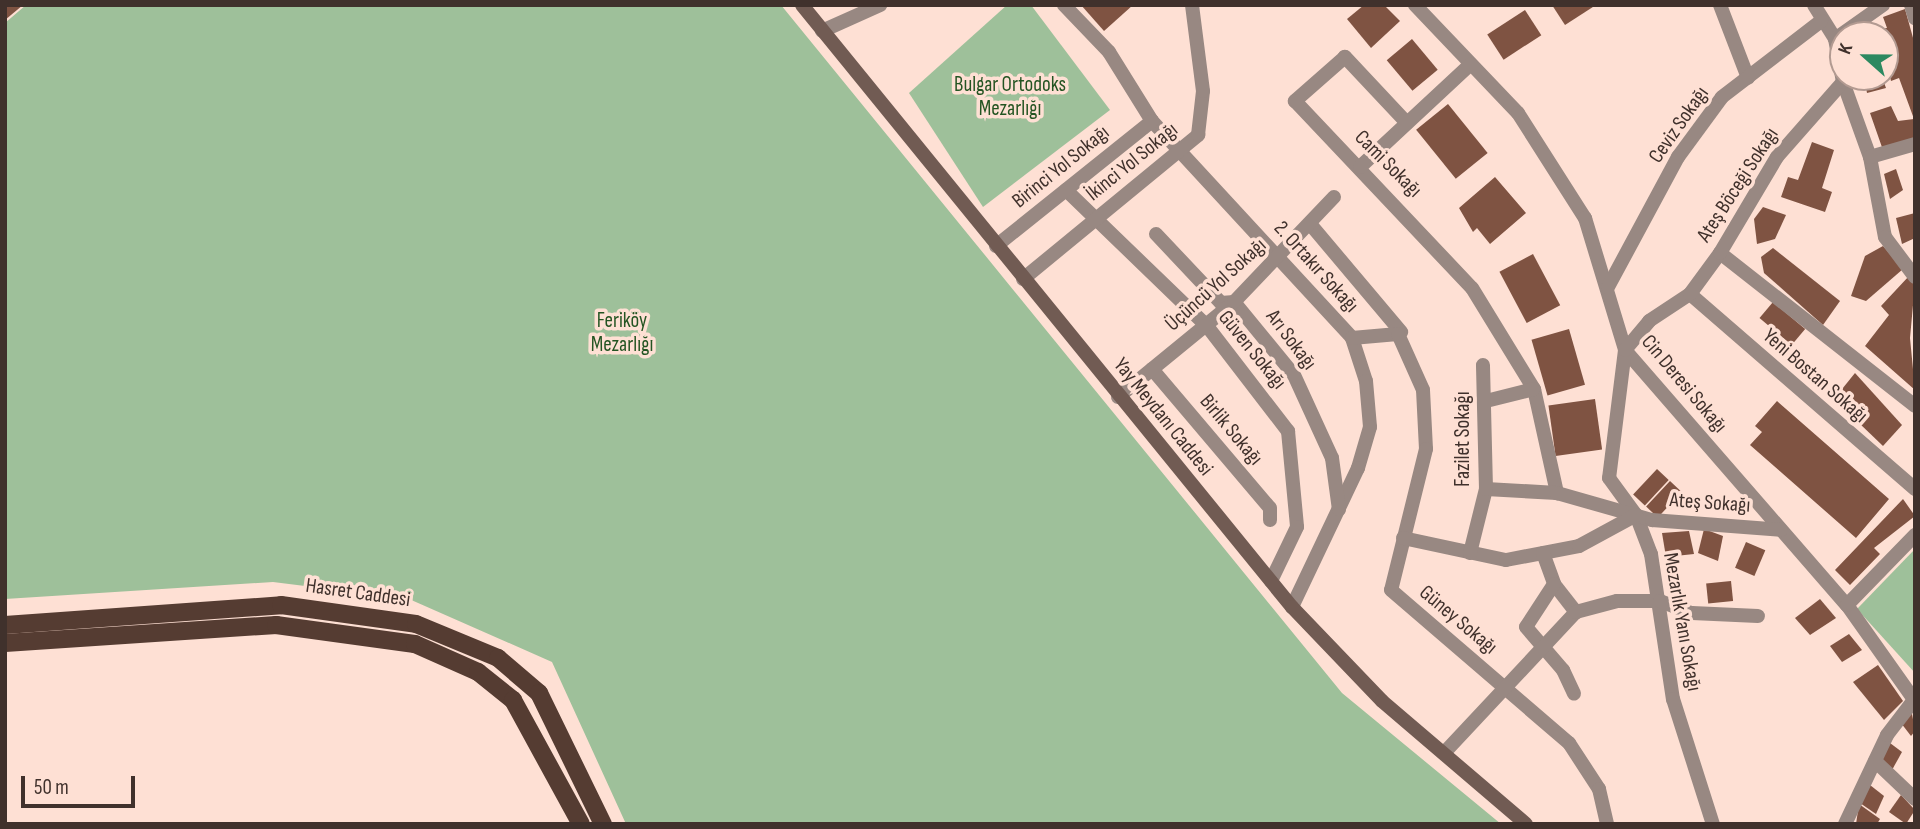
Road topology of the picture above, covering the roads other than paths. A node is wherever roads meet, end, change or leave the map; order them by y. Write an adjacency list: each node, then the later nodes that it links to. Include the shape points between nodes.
1 (802, 5): 13 (street, Yay Meydanı Caddesi)
2 (880, 5): 13 (street)
3 (1064, 5): 19 (street, 2. Ortakır Sokağı, via 1109,52)
4 (1192, 5): 22 (street, İkinci Yol Sokağı, via 1203,91 1198,135)
5 (1415, 5): 15 (street, Cin Deresi Sokağı)
6 (1720, 5): 16 (street)
7 (1814, 5): 11 (street)
8 (1883, 5): 12 (street)
9 (1911, 5): 10 (street)
10 (1915, 18)
11 (1821, 20): 14 (street); 16 (street, Ceviz Sokağı)
12 (1860, 21)
13 (822, 31): 30 (street, Yay Meydanı Caddesi)
14 (1829, 31)
15 (1471, 64): 20 (street); 35 (street, Cin Deresi Sokağı, via 1518,113 1585,218)
16 (1748, 78): 35 (street, Ceviz Sokağı, via 1722,97 1678,157)
17 (1835, 91): 31 (street, Ateş Böceği Sokağı, via 1777,158)
18 (1846, 91): 23 (street)
19 (1152, 121): 22 (street, 2. Ortakır Sokağı); 25 (street, Birinci Yol Sokağı)
20 (1407, 122): 24 (street); 24 (street, Cami Sokağı, via 1345,57 1295,101)
21 (1915, 144): 23 (street)
22 (1180, 153): 27 (street, İkinci Yol Sokağı); 32 (street, 2. Ortakır Sokağı)
23 (1870, 157): 33 (street, via 1885,237)
24 (1360, 167): 44 (street, Cami Sokağı, via 1452,260)
25 (1066, 190): 27 (street, Güven Sokağı); 30 (street, Birinci Yol Sokağı)
26 (1334, 197): 28 (street, Üçüncü Yol Sokağı)
27 (1096, 217): 34 (street, İkinci Yol Sokağı); 38 (street, Güven Sokağı)
28 (1311, 225): 32 (street, Üçüncü Yol Sokağı); 39 (street)
29 (1156, 234): 37 (street, Arı Sokağı, via 1221,303)
30 (996, 246): 34 (street, Yay Meydanı Caddesi)
31 (1720, 253): 36 (street, Ateş Böceği Sokağı); 47 (street)
32 (1280, 256): 37 (street, Üçüncü Yol Sokağı); 40 (street, 2. Ortakır Sokağı)
33 (1913, 272)
34 (1023, 279): 45 (street, Yay Meydanı Caddesi)
35 (1608, 287): 41 (street, Cin Deresi Sokağı)
36 (1689, 294): 41 (street, Ateş Böceği Sokağı, via 1649,321); 49 (street, Yeni Bostan Sokağı)
37 (1234, 302): 38 (street, Üçüncü Yol Sokağı); 51 (street, Arı Sokağı, via 1314,409)
38 (1207, 326): 43 (street, Üçüncü Yol Sokağı); 59 (street, Güven Sokağı, via 1288,431 1297,527)
39 (1401, 332)
40 (1352, 338): 51 (street, 2. Ortakır Sokağı, via 1366,381 1370,427); 56 (street, Güney Sokağı, via 1398,334 1423,390 1426,449)
41 (1625, 351): 52 (street, Mezarlık Yanı Sokağı, via 1609,478); 54 (street, Cin Deresi Sokağı)
42 (1483, 365): 46 (street, Fazilet Sokağı)
43 (1153, 369): 45 (street, Üçüncü Yol Sokağı); 53 (street, Birlik Sokağı, via 1270,508)
44 (1535, 389): 46 (street); 50 (street, Cami Sokağı)
45 (1118, 397): 59 (street, Yay Meydanı Caddesi)
46 (1486, 401): 48 (street, Fazilet Sokağı)
47 (1915, 406)
48 (1486, 489): 50 (street); 57 (street, Fazilet Sokağı)
49 (1915, 489)
50 (1557, 493): 52 (street)
51 (1339, 510): 63 (street, 2. Ortakır Sokağı)
52 (1636, 515): 54 (street, Ateş Sokağı); 58 (street, via 1579,546); 61 (street, Mezarlık Yanı Sokağı)
53 (1270, 520)
54 (1781, 530): 62 (street, Cin Deresi Sokağı)
55 (1915, 535): 62 (street)
56 (1403, 538): 57 (street); 70 (street, Güney Sokağı, via 1391,590)
57 (1470, 553): 58 (street, via 1506,560)
58 (1543, 553): 60 (street)
59 (1271, 581): 63 (street, Yay Meydanı Caddesi)
60 (1554, 584): 64 (street); 68 (street, via 1526,627)
61 (1660, 601): 64 (street, via 1617,601); 65 (street, via 1692,612); 81 (street, Mezarlık Yanı Sokağı, via 1673,699)
62 (1847, 605): 73 (street, Cin Deresi Sokağı)
63 (1292, 607): 74 (street, Yay Meydanı Caddesi, via 1382,701)
64 (1576, 612): 68 (street)
65 (1758, 615)
66 (5, 625): 69 (main road, Hasret Caddesi, via 253,606 343,610 454,637)
67 (5, 643): 72 (main road, Hasret Caddesi, via 242,626 350,631 437,653)
68 (1544, 647): 70 (street); 71 (street)
69 (528, 682): 72 (main road); 78 (main road, Hasret Caddesi, via 555,717)
70 (1507, 688): 74 (street); 80 (street, Güney Sokağı, via 1569,743 1599,789)
71 (1574, 694)
72 (513, 700): 77 (main road, Hasret Caddesi)
73 (1914, 701): 75 (street)
74 (1444, 753): 79 (street, Yay Meydanı Caddesi)
75 (1875, 761): 76 (street); 82 (street)
76 (1915, 799)
77 (581, 824)
78 (603, 824)
79 (1526, 824)
80 (1607, 824)
81 (1713, 824)
82 (1845, 824)

